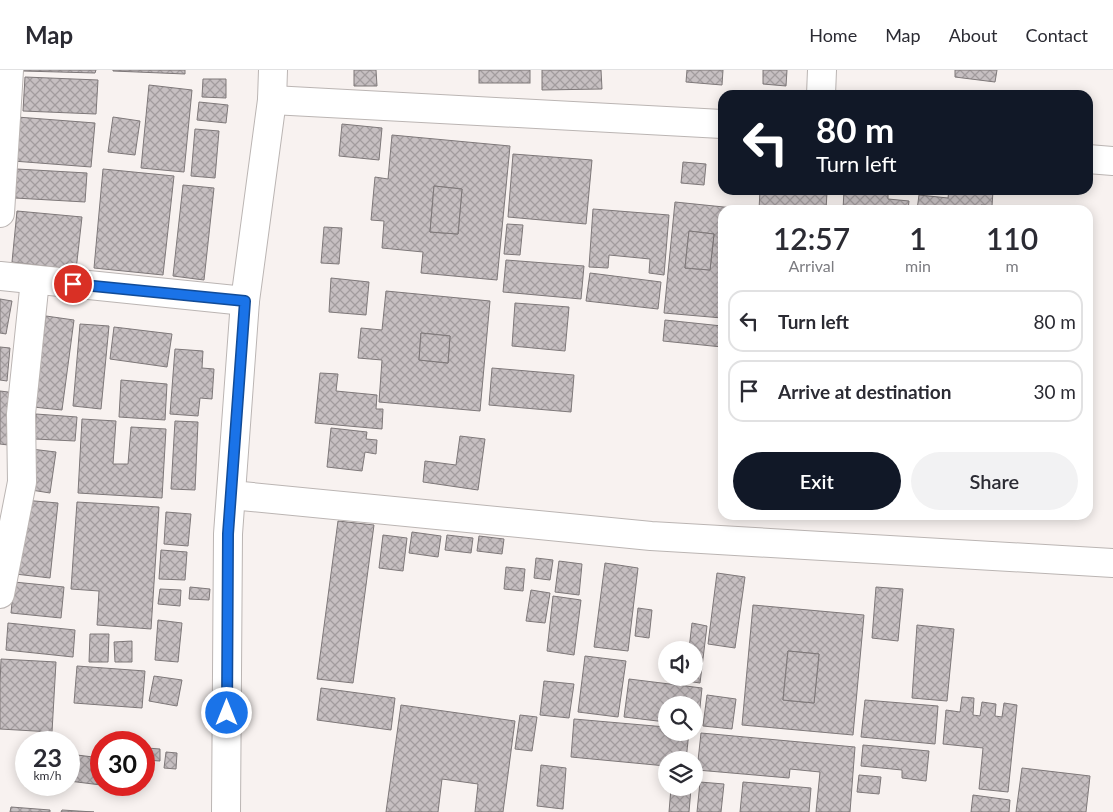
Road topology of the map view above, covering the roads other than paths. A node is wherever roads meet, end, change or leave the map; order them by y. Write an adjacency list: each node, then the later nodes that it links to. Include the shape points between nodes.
1 (8, 70): 9 (street)
2 (273, 70): 5 (street)
3 (822, 70): 4 (street)
4 (821, 90)
5 (272, 100): 6 (street); 12 (street)
6 (718, 124)
7 (1093, 159): 8 (street)
8 (1113, 161)
9 (0, 214)
10 (0, 276): 11 (street)
11 (35, 280): 12 (street); 13 (street, via 22,414)
12 (245, 301): 14 (street)
13 (11, 483): 16 (street)
14 (231, 495): 15 (street, via 651,536); 17 (street)
15 (1113, 563)
16 (0, 594)
17 (226, 812)

